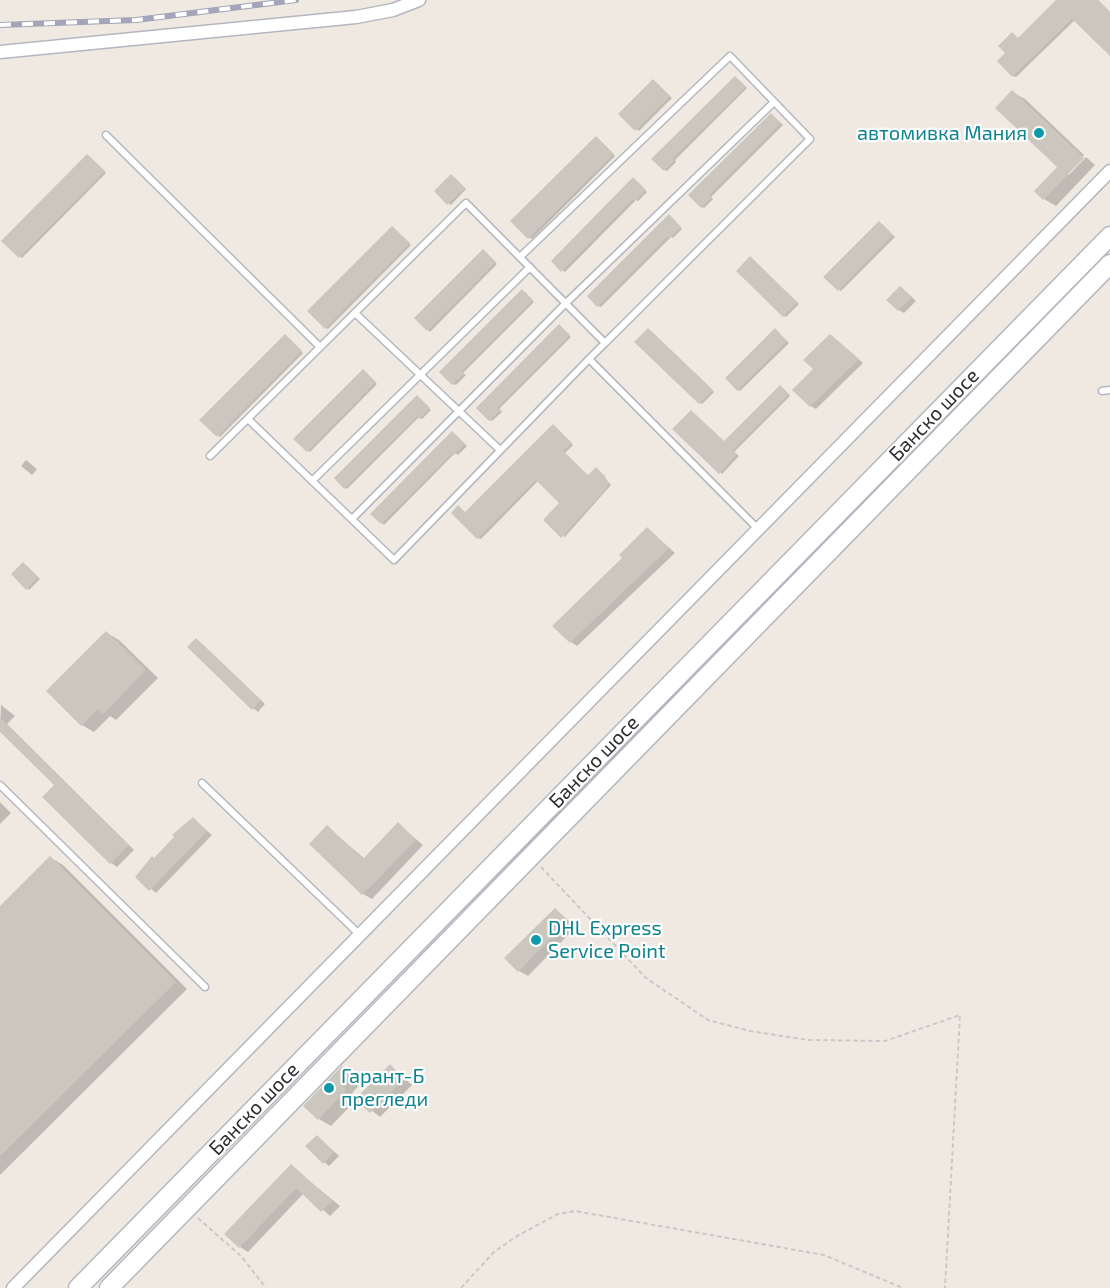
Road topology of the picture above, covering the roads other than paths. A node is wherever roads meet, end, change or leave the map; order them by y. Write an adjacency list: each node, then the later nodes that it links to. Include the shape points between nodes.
1 (419, 0): 2 (street, via 393,10 356,16)
2 (0, 52)
3 (774, 102): 7 (lane, via 730,56); 10 (lane); 12 (lane, via 810,139)
4 (106, 135): 13 (lane)
5 (1110, 171): 24 (street)
6 (1110, 236): 30 (main road, Банско шосе)
7 (520, 257): 9 (lane); 11 (lane, via 466,203)
8 (1110, 264): 31 (main road, Банско шосе)
9 (530, 267): 10 (lane); 15 (lane)
10 (566, 303): 12 (lane); 18 (lane)
11 (356, 313): 13 (lane); 15 (lane)
12 (605, 343): 14 (lane)
13 (320, 347): 19 (lane)
14 (589, 359): 20 (lane); 24 (lane)
15 (420, 374): 18 (lane); 22 (lane)
16 (1110, 390): 17 (lane)
17 (1102, 391)
18 (459, 411): 20 (lane); 23 (lane)
19 (248, 419): 21 (lane); 22 (lane)
20 (500, 450): 23 (lane, via 394,560)
21 (210, 456)
22 (312, 481): 23 (lane)
23 (352, 519)
24 (759, 531): 27 (street)
25 (202, 783): 27 (lane)
26 (0, 785): 28 (lane)
27 (361, 936): 29 (street)
28 (205, 987)
29 (13, 1288)
30 (78, 1288)
31 (108, 1288)

